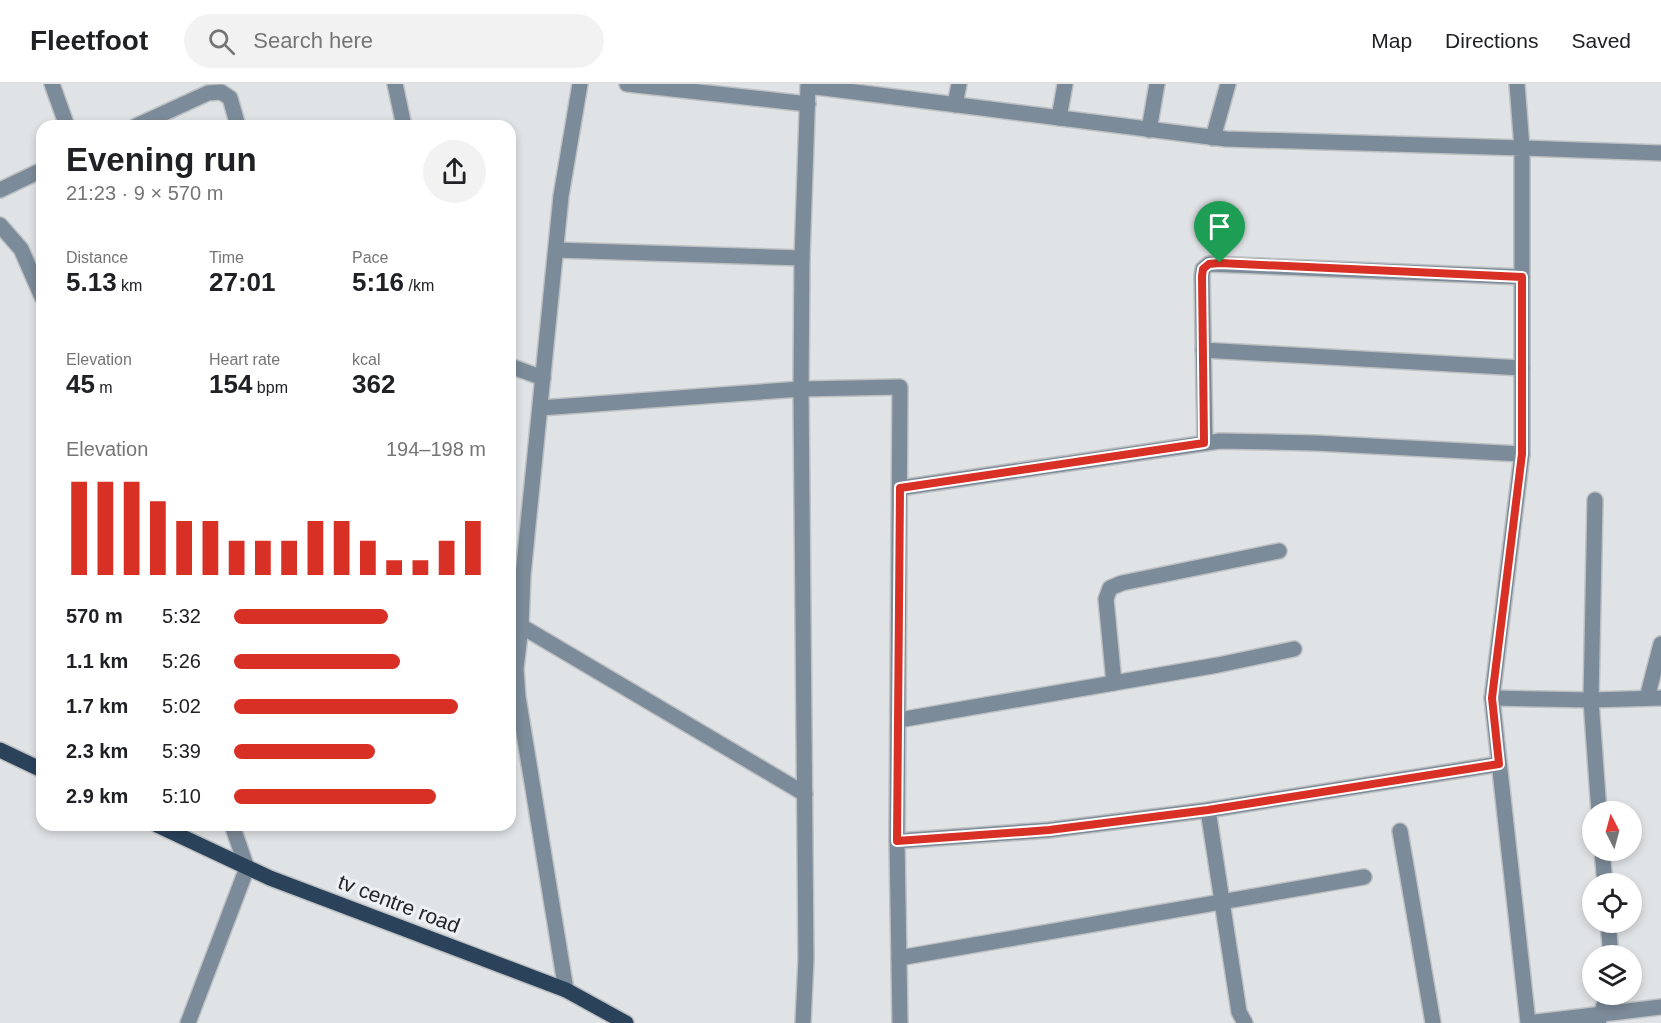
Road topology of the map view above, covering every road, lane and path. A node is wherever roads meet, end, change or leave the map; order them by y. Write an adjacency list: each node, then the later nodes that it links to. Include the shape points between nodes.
1 (52, 84): 15 (street)
2 (395, 84): 18 (street)
3 (580, 84): 26 (street)
4 (627, 84): 12 (street)
5 (959, 84): 13 (street)
6 (1065, 84): 14 (street)
7 (1157, 84): 19 (street)
8 (1228, 84): 20 (street)
9 (1517, 84): 21 (street)
10 (807, 85): 11 (street); 12 (street)
11 (882, 90): 13 (street)
12 (808, 104): 27 (street)
13 (955, 105): 14 (street)
14 (1059, 118): 19 (street)
15 (65, 120)
16 (149, 120): 17 (street, via 208,93 221,92 230,98)
17 (236, 120)
18 (403, 120)
19 (1149, 130): 20 (street)
20 (1213, 138): 21 (street)
21 (1522, 148): 22 (street); 28 (street)
22 (1661, 153)
23 (36, 173): 24 (street)
24 (0, 190)
25 (0, 225): 29 (street, via 21,249)
26 (556, 250): 27 (street); 33 (street)
27 (802, 258): 34 (street)
28 (1522, 277): 30 (street, via 1209,264 1202,276); 32 (street)
29 (36, 283)
30 (1203, 350): 32 (street); 36 (street)
31 (516, 368): 33 (street)
32 (1522, 368): 37 (street)
33 (543, 378): 35 (street)
34 (801, 389): 35 (street); 38 (street, via 900,387); 54 (street)
35 (540, 408): 41 (street)
36 (1204, 443): 37 (street, via 1315,443); 38 (street)
37 (1522, 454): 47 (street)
38 (900, 488): 50 (street)
39 (1595, 500): 49 (street)
40 (1280, 551): 45 (street, via 1110,588 1106,598)
41 (521, 626): 44 (street); 54 (street)
42 (1661, 644): 48 (street)
43 (1294, 649): 45 (street)
44 (516, 652)
45 (1114, 683): 50 (street)
46 (516, 685): 65 (street)
47 (1492, 698): 49 (street); 52 (street)
48 (1654, 698): 49 (street)
49 (1591, 700): 55 (street)
50 (898, 720): 60 (street)
51 (0, 750): 53 (main road)
52 (1499, 764): 56 (street); 74 (street)
53 (36, 767)
54 (805, 794): 70 (street, via 807,959)
55 (1598, 801)
56 (1208, 810): 60 (street, via 1049,830); 63 (street)
57 (170, 831): 61 (main road, tv centre road)
58 (234, 831): 61 (street)
59 (1400, 831): 73 (street)
60 (897, 841): 64 (street)
61 (247, 868): 65 (main road, tv centre road); 68 (street)
62 (1364, 877): 63 (street)
63 (1222, 903): 64 (street); 72 (street, via 1239,1012)
64 (899, 958): 71 (street)
65 (566, 990): 69 (main road, tv centre road)
66 (1661, 1007): 67 (street)
67 (1600, 1018): 74 (street)
68 (188, 1023)
69 (626, 1023)
70 (803, 1023)
71 (900, 1023)
72 (1245, 1023)
73 (1433, 1023)
74 (1527, 1023)

